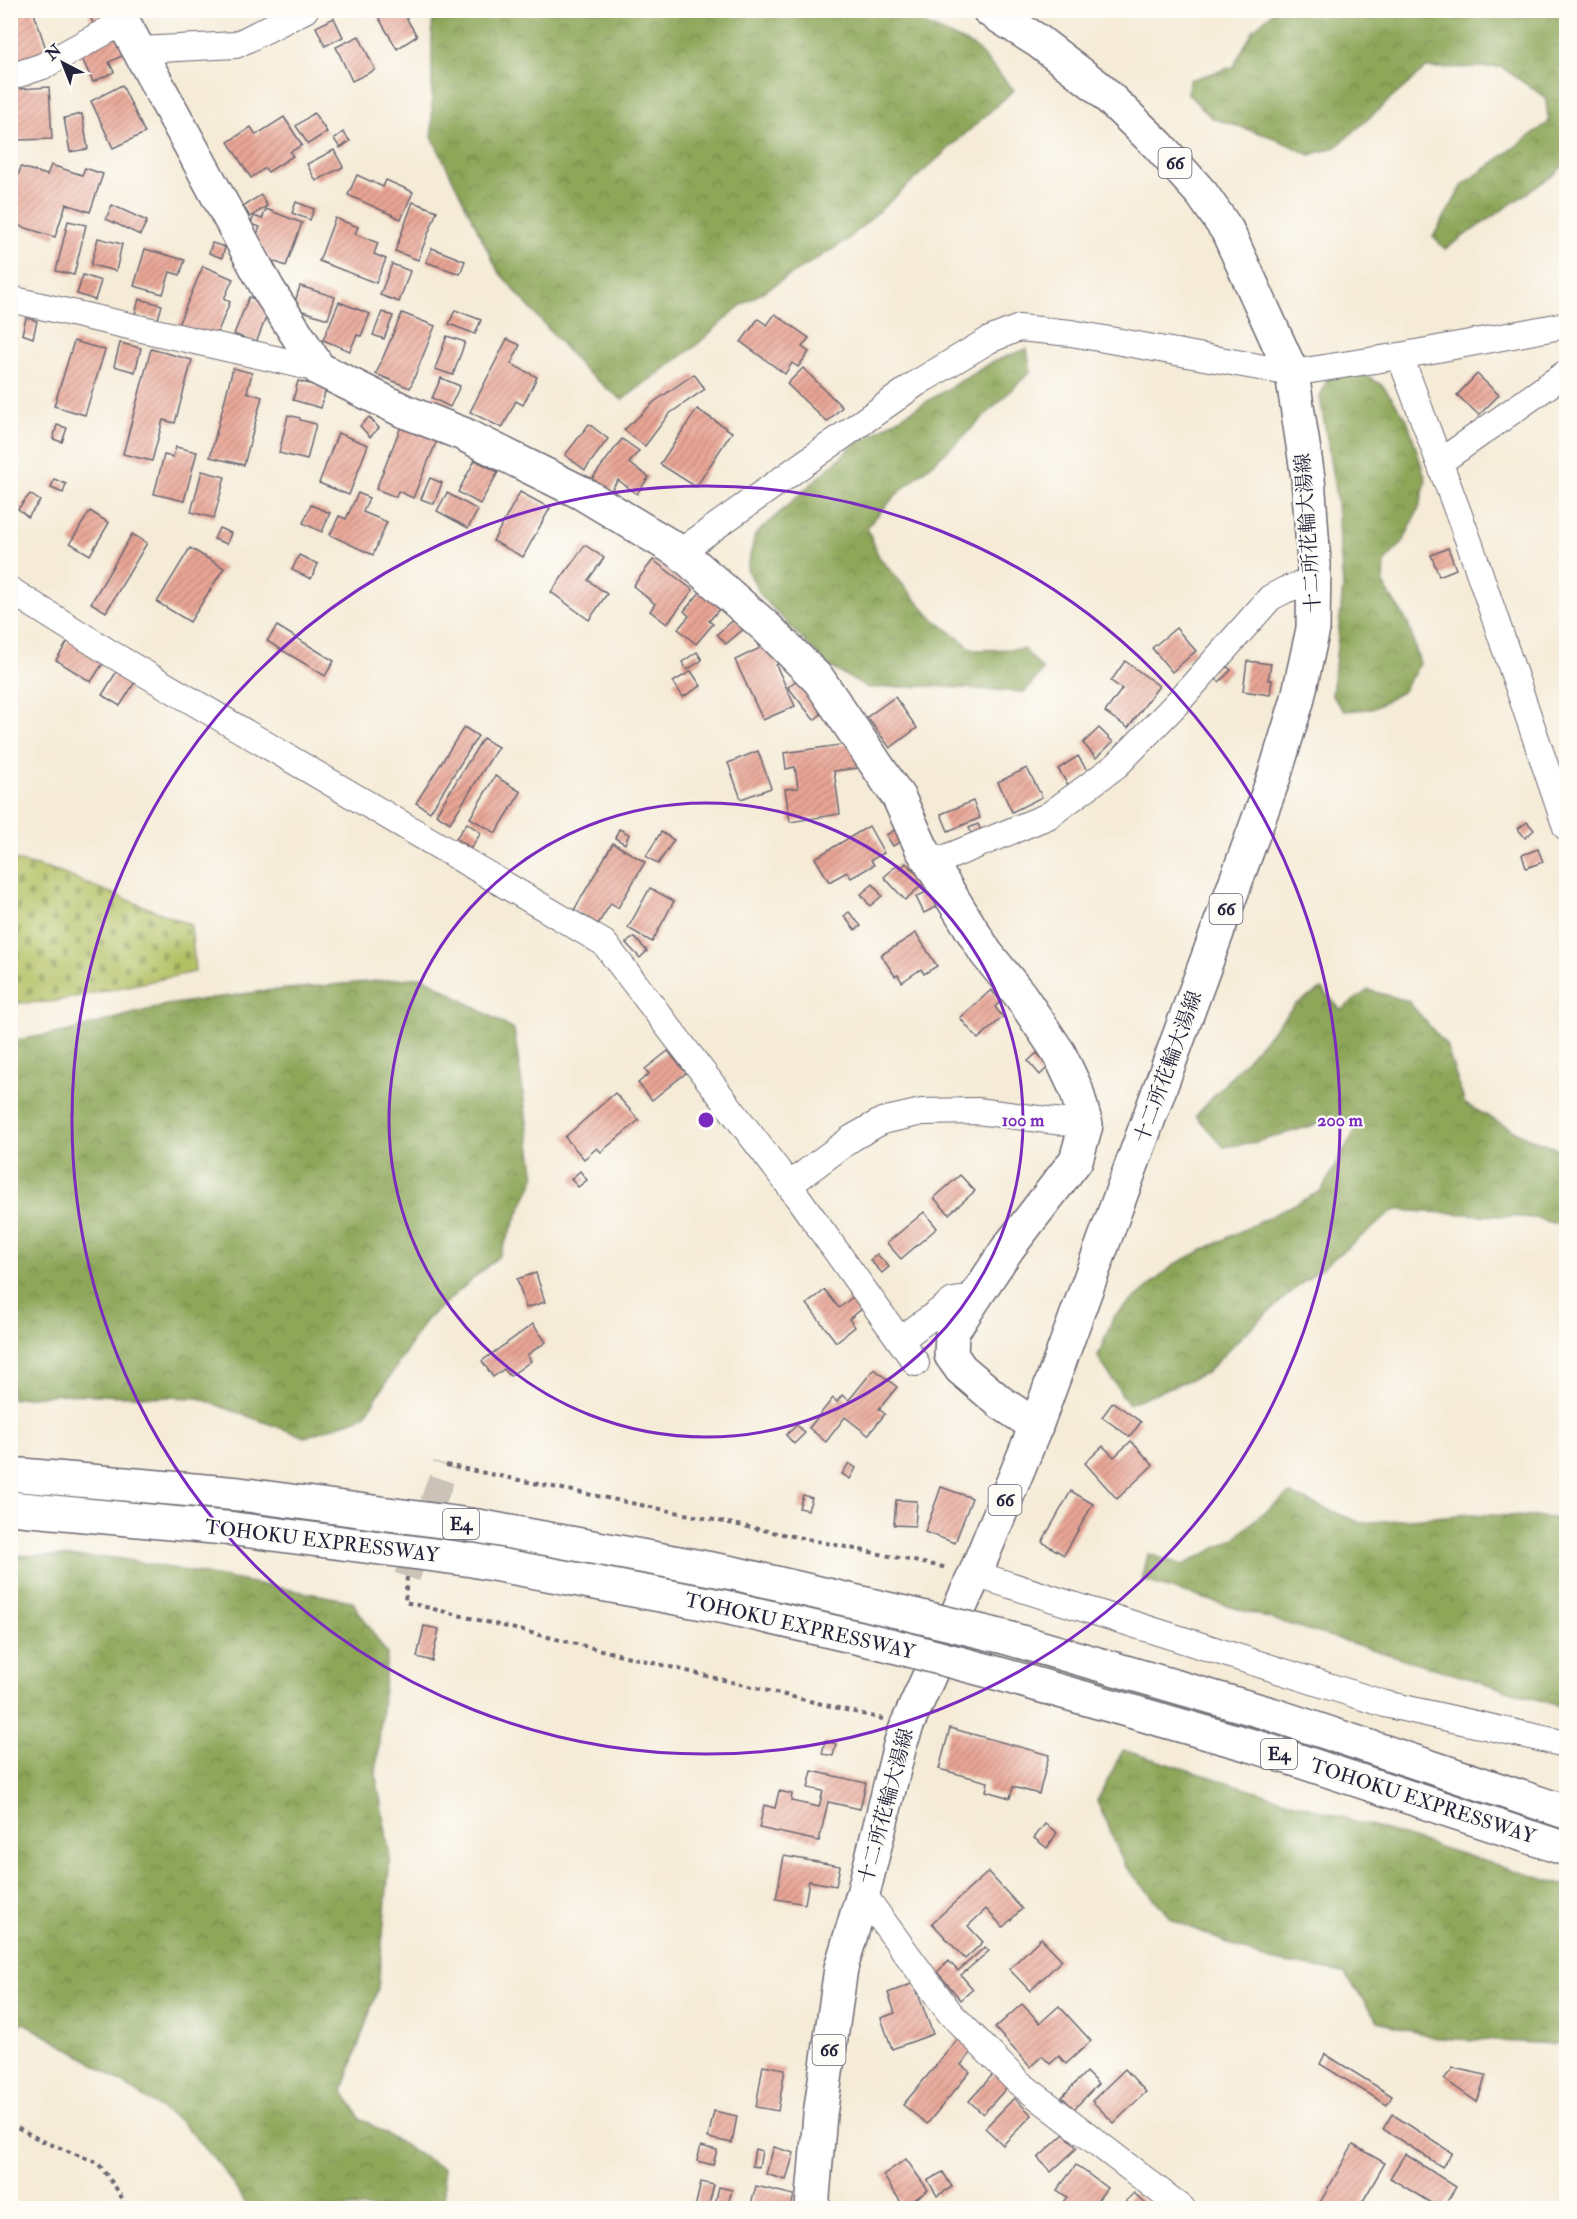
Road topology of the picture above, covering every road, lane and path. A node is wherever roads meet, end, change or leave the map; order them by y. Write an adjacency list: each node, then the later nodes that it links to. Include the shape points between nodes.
1 (305, 10): 3 (street, via 236,45)
2 (989, 10): 9 (main road, 十二所花輪大湯線 / 66, via 1098,87 1202,194 1227,230)
3 (126, 27): 4 (street); 8 (main road, via 268,289)
4 (10, 77)
5 (10, 299): 8 (street)
6 (1566, 325): 7 (street)
7 (1400, 356): 9 (street); 11 (street)
8 (319, 369): 12 (main road, via 582,493)
9 (1292, 373): 12 (street, via 1071,333 1019,328 989,340 917,383); 13 (main road, 十二所花輪大湯線 / 66, via 1308,478)
10 (1566, 373): 11 (street)
11 (1440, 462): 15 (street)
12 (680, 552): 16 (main road, via 766,627 819,680 899,798)
13 (1314, 580): 16 (street, via 1270,598 1117,765 1048,816); 22 (main road, 十二所花輪大湯線 / 66, via 1314,629 1273,780)
14 (10, 590): 18 (street, via 110,653 604,943)
15 (1566, 827)
16 (931, 864): 17 (main road, via 986,953 1059,1053 1076,1089)
17 (1086, 1125): 18 (street, via 977,1111 922,1112 882,1121 852,1138); 19 (main road, via 1076,1161)
18 (789, 1185): 20 (street)
19 (973, 1298): 20 (street, via 953,1301); 22 (main road, via 952,1332 951,1355 961,1369 1000,1402)
20 (900, 1340): 21 (street)
21 (916, 1363)
22 (1036, 1426): 26 (main road, 十二所花輪大湯線 / 66)
23 (446, 1465): 26 (path)
24 (10, 1474): 30 (main road, TOHOKU EXPRESSWAY / E4, bridge, via 239,1494 478,1526 733,1573 1004,1637 1270,1714)
25 (10, 1508): 31 (main road, TOHOKU EXPRESSWAY / E4, bridge, via 235,1528 472,1560 724,1607 890,1645 1260,1748)
26 (975, 1574): 28 (main road, 十二所花輪大湯線 / 66); 29 (street, via 1384,1704)
27 (407, 1577): 28 (path, via 405,1602)
28 (907, 1725): 32 (main road, 十二所花輪大湯線 / 66)
29 (1566, 1744)
30 (1566, 1812)
31 (1566, 1849)
32 (863, 1894): 35 (main road, 十二所花輪大湯線 / 66, via 841,1968 820,2115); 36 (street, via 950,2013 1018,2082)
33 (10, 2123): 34 (path, via 40,2140 98,2163)
34 (128, 2208)
35 (812, 2208)
36 (1182, 2208)

